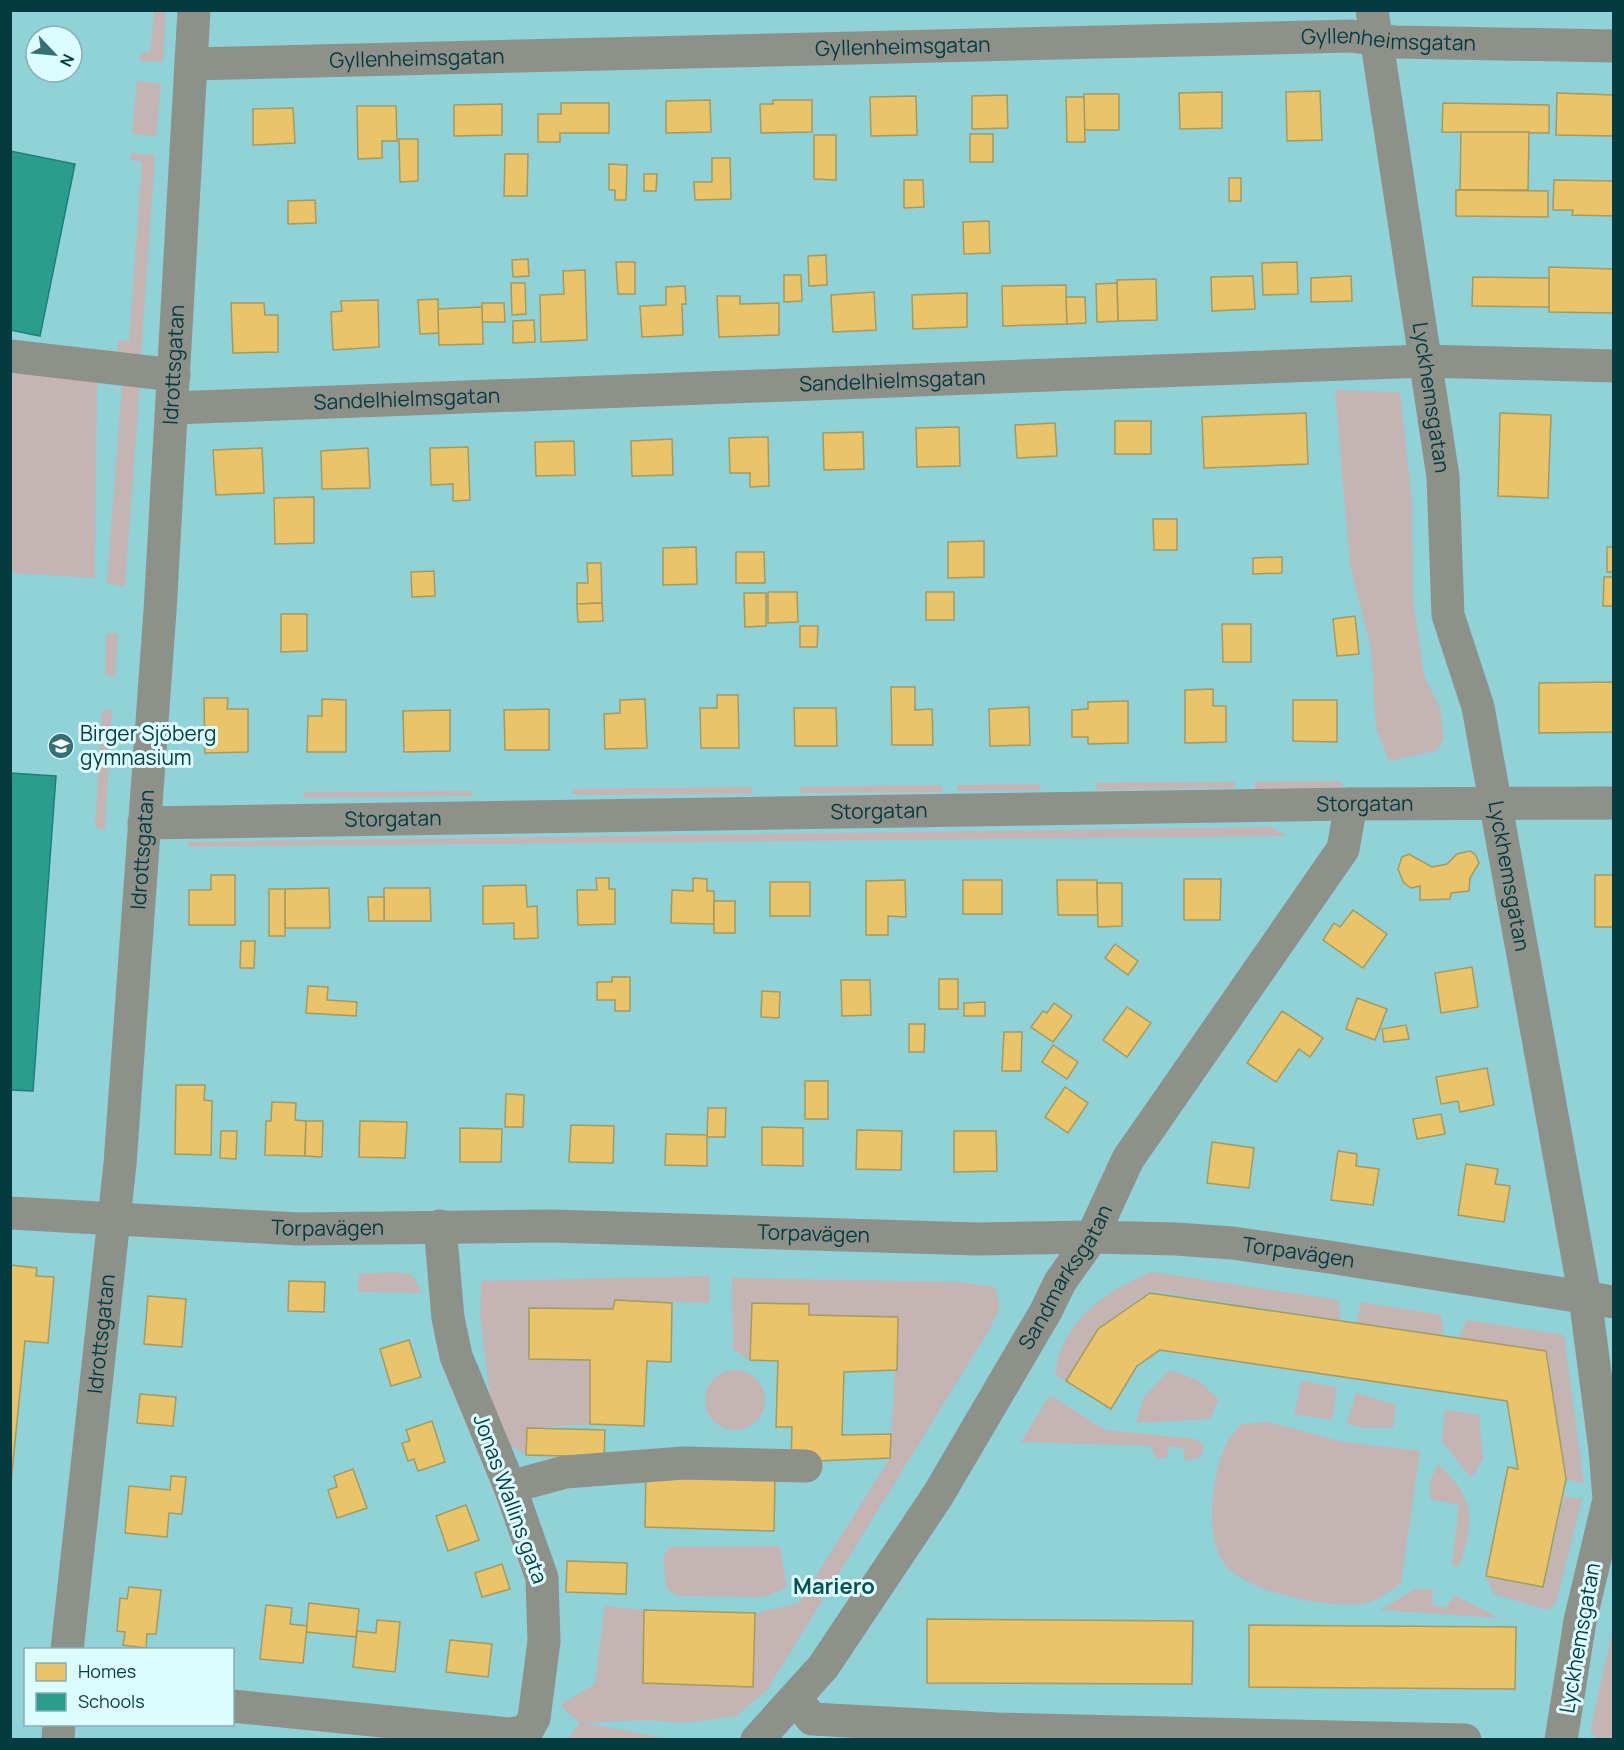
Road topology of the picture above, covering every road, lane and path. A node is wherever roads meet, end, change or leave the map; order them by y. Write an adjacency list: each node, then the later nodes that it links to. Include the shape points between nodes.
1 (194, 10): 4 (street, Idrottsgatan)
2 (1375, 25): 3 (street, Gyllenheimsgatan); 4 (street, Gyllenheimsgatan, via 1352,36); 6 (street, Lyckhemsgatan)
3 (1614, 46)
4 (192, 64): 8 (street, Idrottsgatan)
5 (10, 356): 8 (street)
6 (1425, 361): 7 (street, Sandelhielmsgatan); 9 (street, Sandelhielmsgatan); 12 (street, Lyckhemsgatan, via 1443,477 1448,615 1478,706)
7 (1614, 366)
8 (174, 375): 9 (street, Idrottsgatan)
9 (173, 408): 13 (street, Idrottsgatan)
10 (1614, 803): 12 (street, Storgatan)
11 (1351, 804): 12 (street, Storgatan); 13 (street, Storgatan); 17 (street, Sandmarksgatan, via 1343,849 1128,1159)
12 (1496, 805): 18 (street, Lyckhemsgatan)
13 (144, 823): 15 (street, Idrottsgatan)
14 (10, 1213): 15 (street, Torpavägen)
15 (116, 1218): 16 (street, Torpavägen, via 298,1229); 21 (street, Idrottsgatan)
16 (440, 1226): 17 (street, Torpavägen, via 978,1239); 20 (street, Jonas Wallins gata, via 448,1318 456,1356)
17 (1092, 1237): 18 (street, Torpavägen, via 1232,1243); 22 (street, Sandmarksgatan, via 1060,1282 938,1495 823,1667)
18 (1599, 1299): 28 (street, Lyckhemsgatan, via 1609,1498 1580,1621)
19 (806, 1466): 20 (street, via 684,1463 565,1472)
20 (510, 1487): 24 (street, Jonas Wallins gata, via 542,1578 545,1608 534,1718 526,1731 510,1734)
21 (67, 1648)
22 (796, 1699): 25 (street, via 812,1719); 26 (street, Sandmarksgatan)
23 (234, 1706): 24 (street, Jonas Wallins gata)
24 (325, 1727)
25 (997, 1734): 27 (street)
26 (758, 1740)
27 (1465, 1740)
28 (1561, 1740)

